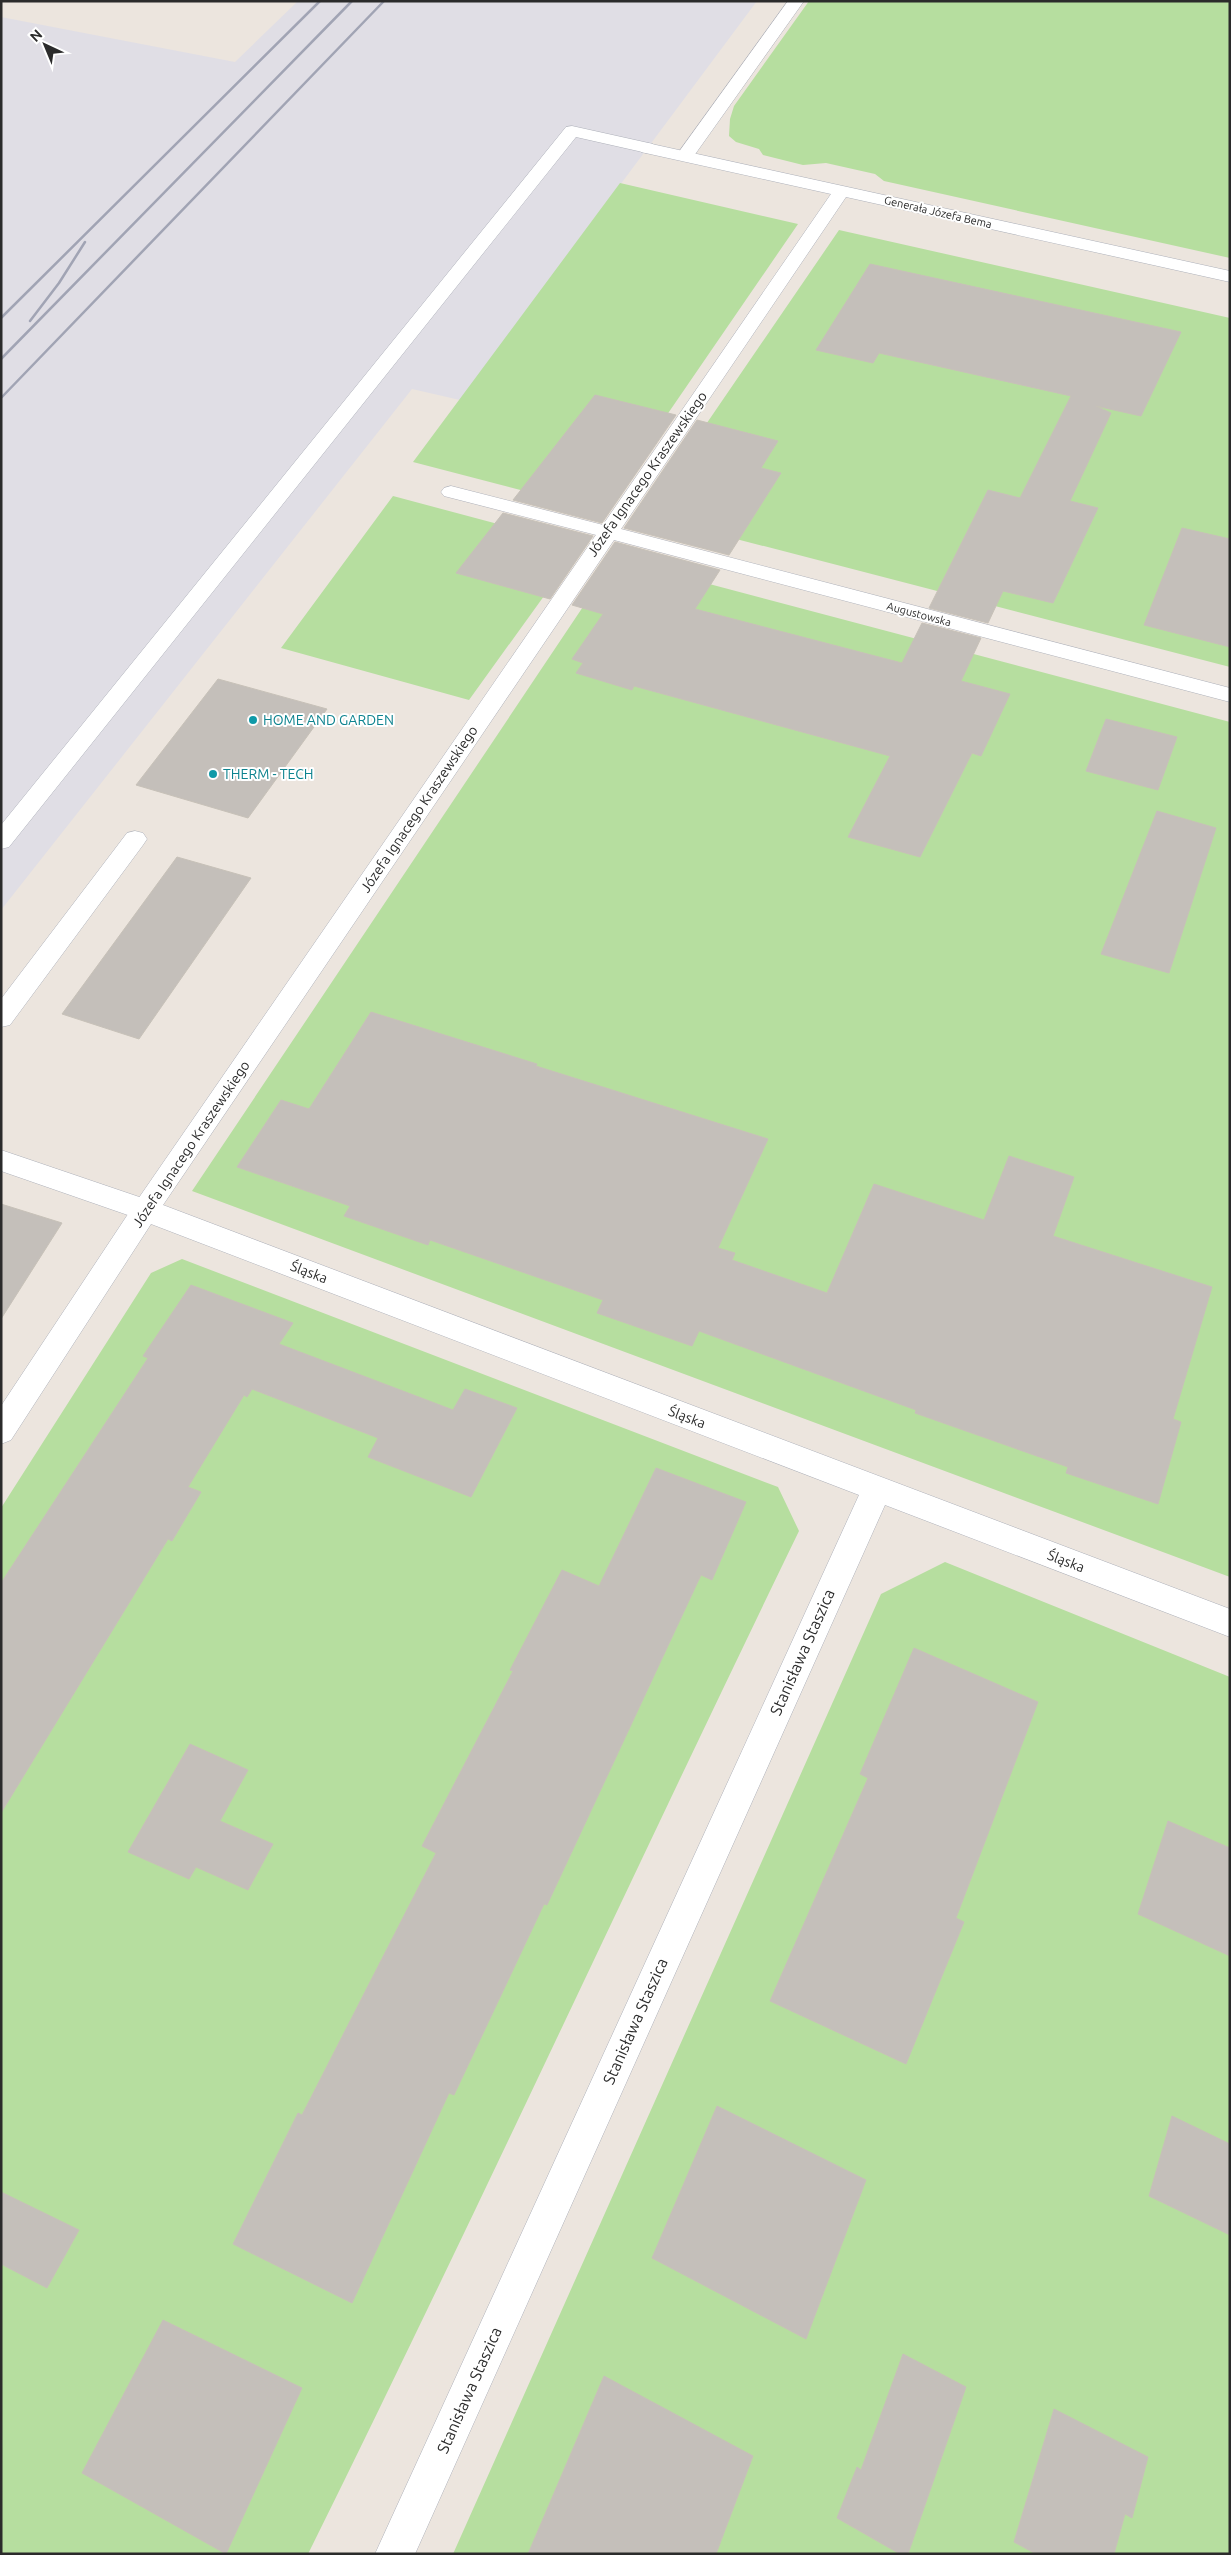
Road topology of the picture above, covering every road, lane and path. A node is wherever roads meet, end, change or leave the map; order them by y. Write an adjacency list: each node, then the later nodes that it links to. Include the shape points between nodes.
1 (796, 1): 2 (street)
2 (685, 156): 3 (street, Generała Józefa Bema); 9 (street, Generała Józefa Bema, via 572,131)
3 (842, 190): 4 (street, Generała Józefa Bema); 6 (street, Józefa Ignacego Kraszewskiego)
4 (1230, 277)
5 (451, 492): 6 (street, Augustowska)
6 (608, 532): 7 (street, Augustowska); 12 (street, Józefa Ignacego Kraszewskiego)
7 (1230, 695)
8 (135, 839): 10 (street)
9 (1, 841)
10 (1, 1018)
11 (1, 1160): 12 (street, Śląska)
12 (145, 1210): 13 (street, Józefa Ignacego Kraszewskiego); 14 (street, Śląska)
13 (1, 1431)
14 (877, 1489): 15 (street, Śląska); 16 (street, Stanisława Staszica)
15 (1230, 1623)
16 (395, 2554)

